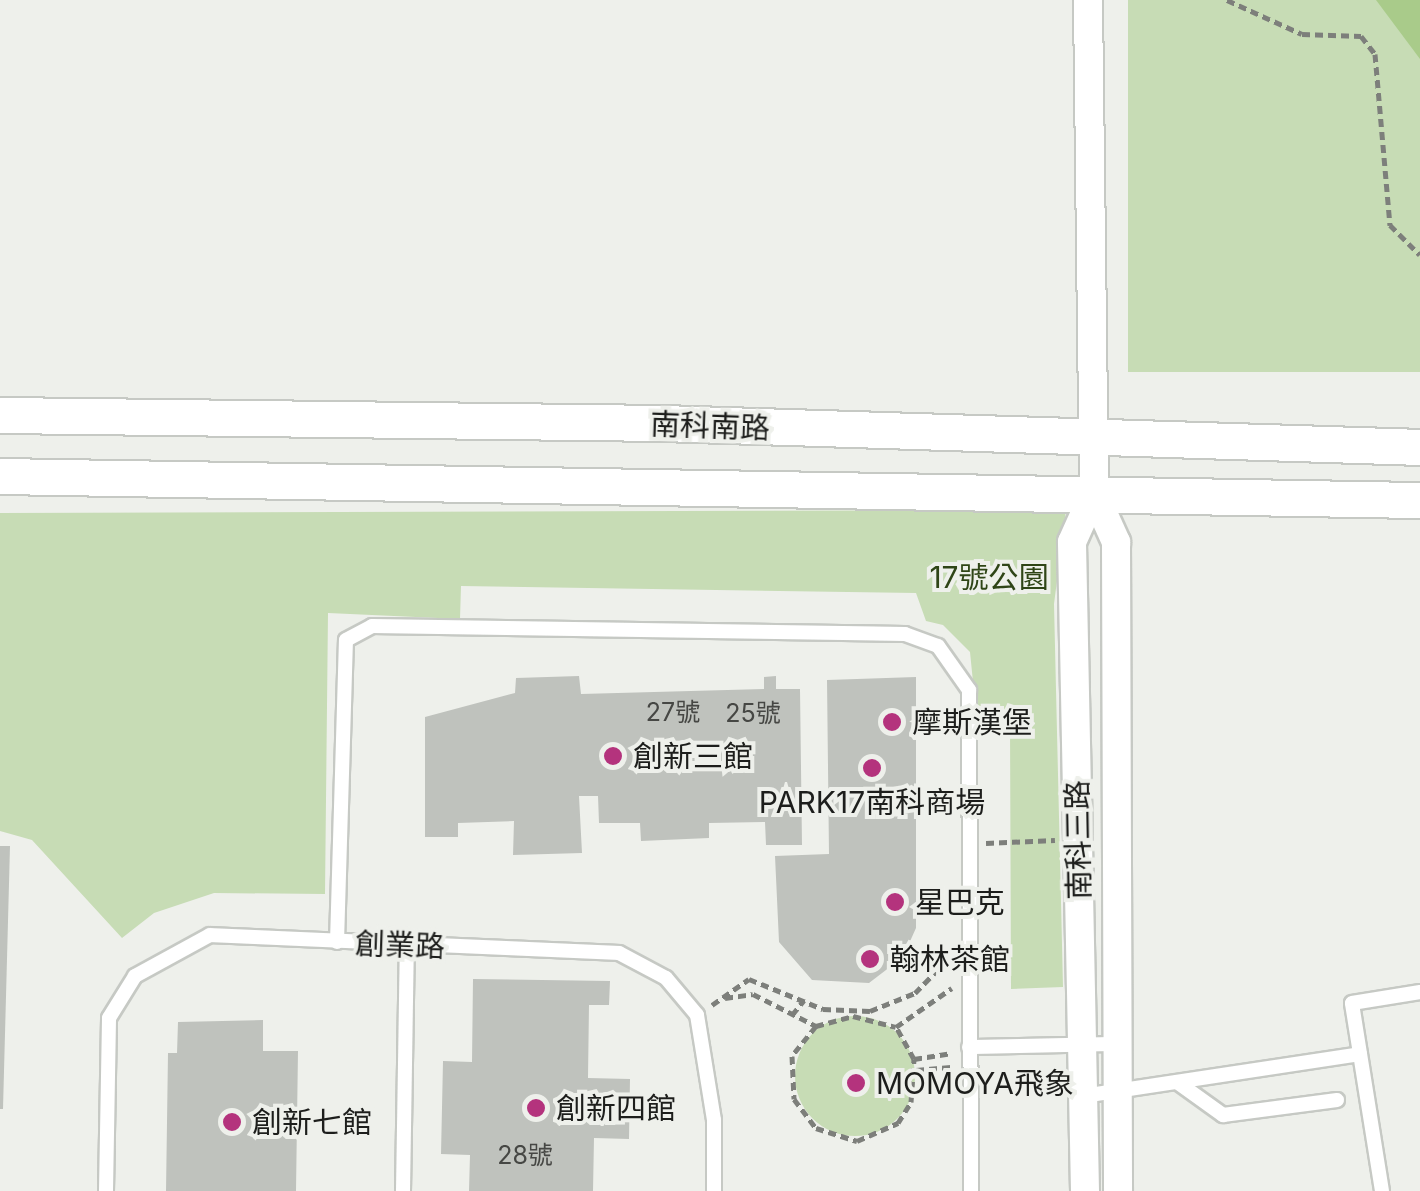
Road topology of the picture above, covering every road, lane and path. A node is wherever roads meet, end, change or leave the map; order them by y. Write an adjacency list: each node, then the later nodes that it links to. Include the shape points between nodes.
1 (1088, 0): 5 (street, 南科三路)
2 (1227, 0): 3 (path, via 1252,18 1302,34 1361,36 1368,45 1390,225)
3 (1420, 255)
4 (0, 415): 5 (street, 南科南路, via 662,423)
5 (1095, 442): 6 (street, 南科南路); 8 (street, 南科三路)
6 (1420, 447)
7 (0, 476): 8 (street, 南科南路)
8 (1094, 493): 9 (street, 南科南路); 10 (street, 南科三路, via 1072,542); 24 (street, 南科三路, via 1116,542)
9 (1420, 500)
10 (1078, 838): 11 (path); 23 (street, 南科三路)
11 (969, 843): 12 (lane); 13 (lane, via 969,690 938,646 905,634 372,626 346,640)
12 (969, 937): 15 (lane); 18 (path, via 896,1006 845,1013)
13 (337, 942): 14 (lane, 創業路); 35 (lane, 創業路, via 210,935 135,976 109,1018)
14 (407, 945): 20 (lane, 創業路, via 620,954 666,978); 36 (lane)
15 (969, 982): 22 (path); 25 (lane)
16 (1420, 992): 26 (lane, via 1352,1004)
17 (721, 998): 18 (path, via 749,978); 19 (path, via 753,994); 20 (path)
18 (804, 1000): 19 (path)
19 (792, 1014): 21 (path)
20 (696, 1015): 37 (lane, via 714,1120)
21 (816, 1026): 22 (path, via 853,1016); 29 (path, via 800,1039 790,1080 816,1128 839,1138 880,1135 898,1123)
22 (896, 1027): 27 (path)
23 (1082, 1044): 24 (lane); 25 (lane); 33 (street, 南科三路)
24 (1116, 1044): 32 (street, 南科三路)
25 (969, 1054): 27 (path); 28 (path); 31 (lane)
26 (1360, 1054): 30 (lane); 41 (lane)
27 (914, 1059): 28 (path)
28 (916, 1070): 29 (path)
29 (918, 1081): 31 (path)
30 (1177, 1082): 32 (lane); 34 (lane, via 1222,1115)
31 (970, 1086): 38 (lane)
32 (1117, 1092): 33 (lane); 40 (street, 南科三路)
33 (1083, 1096): 39 (street, 南科三路)
34 (1336, 1100)
35 (106, 1191)
36 (404, 1191)
37 (714, 1191)
38 (972, 1191)
39 (1085, 1191)
40 (1118, 1191)
41 (1382, 1191)

